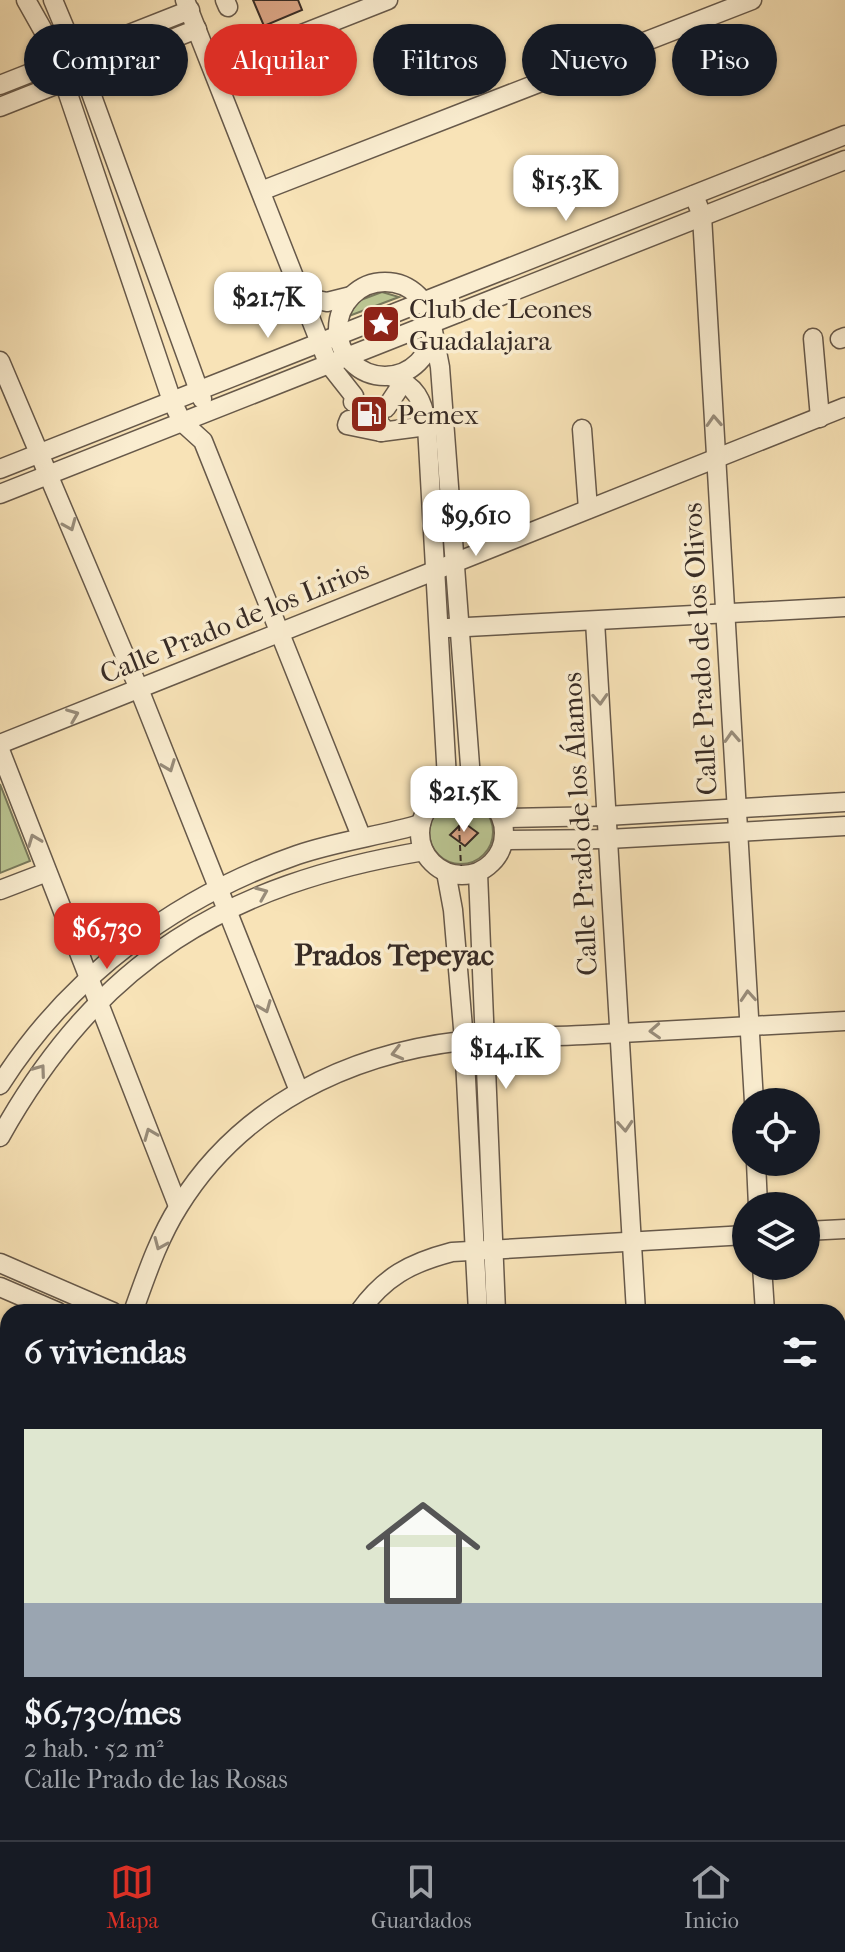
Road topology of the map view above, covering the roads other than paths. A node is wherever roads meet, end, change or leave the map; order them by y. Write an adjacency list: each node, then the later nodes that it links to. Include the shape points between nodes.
1 (26, 0): 6 (street)
2 (53, 0): 7 (street)
3 (388, 0): 9 (street)
4 (752, 0): 22 (street)
5 (188, 5): 8 (street); 10 (street)
6 (38, 24)
7 (63, 24)
8 (145, 24)
9 (327, 24)
10 (197, 29): 11 (street); 12 (street)
11 (188, 33)
12 (204, 46)
13 (24, 76): 14 (street)
14 (0, 85)
15 (28, 96): 19 (street)
16 (69, 96): 37 (street)
17 (92, 96): 36 (street)
18 (224, 96): 22 (street)
19 (0, 107)
20 (845, 135): 23 (street)
21 (845, 160): 24 (street)
22 (261, 191): 26 (street)
23 (694, 195): 24 (street, Calle Prado de los Olivos); 27 (street)
24 (702, 216): 28 (street); 47 (street, Calle Prado de los Olivos, one-way to 24)
25 (351, 296): 26 (street, via 327,302); 27 (street, via 372,284 389,282 405,286); 29 (street, via 340,314)
26 (303, 297): 31 (street)
27 (424, 302): 28 (street); 29 (street)
28 (432, 326): 32 (street); 35 (street, via 428,350); 52 (street, via 440,367)
29 (338, 335): 31 (street); 32 (street)
30 (813, 338): 40 (street)
31 (320, 343): 34 (street); 36 (street)
32 (346, 356): 34 (street); 35 (street, via 365,372)
33 (0, 361): 46 (street)
34 (328, 363): 39 (street); 42 (street, via 354,396 347,425)
35 (397, 378): 42 (street); 43 (street, via 423,403)
36 (199, 390): 37 (street); 39 (street)
37 (172, 401): 41 (street); 46 (street)
38 (845, 407): 40 (street, Calle Prado de los Lirios)
39 (206, 413): 41 (street); 45 (street)
40 (820, 418): 47 (street, Calle Prado de los Lirios)
41 (182, 422): 45 (street); 49 (street)
42 (383, 422): 43 (street)
43 (427, 426): 52 (street)
44 (582, 429): 51 (street)
45 (203, 441): 57 (street)
46 (40, 453): 48 (street); 49 (street)
47 (716, 459): 51 (street, Calle Prado de los Lirios); 54 (street, Calle Prado de los Olivos)
48 (0, 469)
49 (49, 474): 50 (street); 58 (street, one-way to 58)
50 (0, 494)
51 (588, 509): 52 (street, Calle Prado de los Lirios)
52 (446, 566): 56 (street); 57 (street, Calle Prado de los Lirios)
53 (845, 607): 54 (street)
54 (725, 614): 55 (street); 63 (street, Calle Prado de los Olivos, one-way to 54)
55 (595, 621): 56 (street); 64 (street, Calle Prado de los Álamos, one-way to 64)
56 (450, 628): 61 (street); 61 (street, via 447,779)
57 (281, 632): 58 (street, Calle Prado de los Lirios); 69 (street)
58 (139, 689): 59 (street, Calle Prado de los Lirios, one-way to 58); 75 (street, one-way to 75)
59 (0, 744)
60 (0, 750): 73 (street, one-way to 60)
61 (457, 793): 65 (street, via 493,805); 66 (street, via 428,807)
62 (845, 802): 63 (street)
63 (736, 808): 64 (street); 68 (street, Calle Prado de los Olivos)
64 (606, 816): 65 (street); 70 (street, Calle Prado de los Álamos)
65 (502, 818): 71 (street)
66 (421, 824): 69 (street); 72 (street)
67 (845, 826): 68 (street)
68 (737, 832): 70 (street); 81 (street, Calle Prado de los Olivos, one-way to 68)
69 (361, 836): 75 (street)
70 (608, 839): 71 (street); 82 (street, Calle Prado de los Álamos)
71 (504, 840): 74 (street, via 495,859)
72 (424, 851): 74 (street, via 433,864); 77 (street, one-way to 72, via 321,872)
73 (47, 872): 76 (street); 78 (street)
74 (462, 874): 83 (street); 83 (street, via 453,910)
75 (216, 888): 77 (street); 78 (street, via 138,936)
76 (0, 890)
77 (224, 910): 79 (street, via 151,957); 86 (street, one-way to 86)
78 (88, 979): 79 (street); 84 (street, via 36,1034)
79 (97, 1001): 87 (street, one-way to 79, via 28,1087); 88 (street, one-way to 79)
80 (845, 1021): 81 (street)
81 (750, 1026): 82 (street, one-way to 82); 85 (street, Calle Prado de los Olivos)
82 (618, 1033): 83 (street); 92 (street, Calle Prado de los Álamos, one-way to 92)
83 (473, 1040): 86 (street, one-way to 86, via 369,1060); 93 (street)
84 (0, 1085)
85 (753, 1088)
86 (299, 1091): 88 (street, via 273,1105 217,1155)
87 (0, 1137)
88 (178, 1206): 99 (street, one-way to 99)
89 (845, 1229): 90 (street)
90 (820, 1230)
91 (732, 1236): 92 (street)
92 (633, 1242): 93 (street); 103 (street, Calle Prado de los Álamos)
93 (485, 1248): 100 (street, via 418,1260 392,1274); 101 (street); 102 (street)
94 (0, 1263): 98 (street)
95 (763, 1280): 104 (street)
96 (0, 1287): 97 (street)
97 (39, 1304)
98 (95, 1304)
99 (136, 1304)
100 (366, 1304)
101 (479, 1304)
102 (495, 1304)
103 (636, 1304)
104 (764, 1304)

